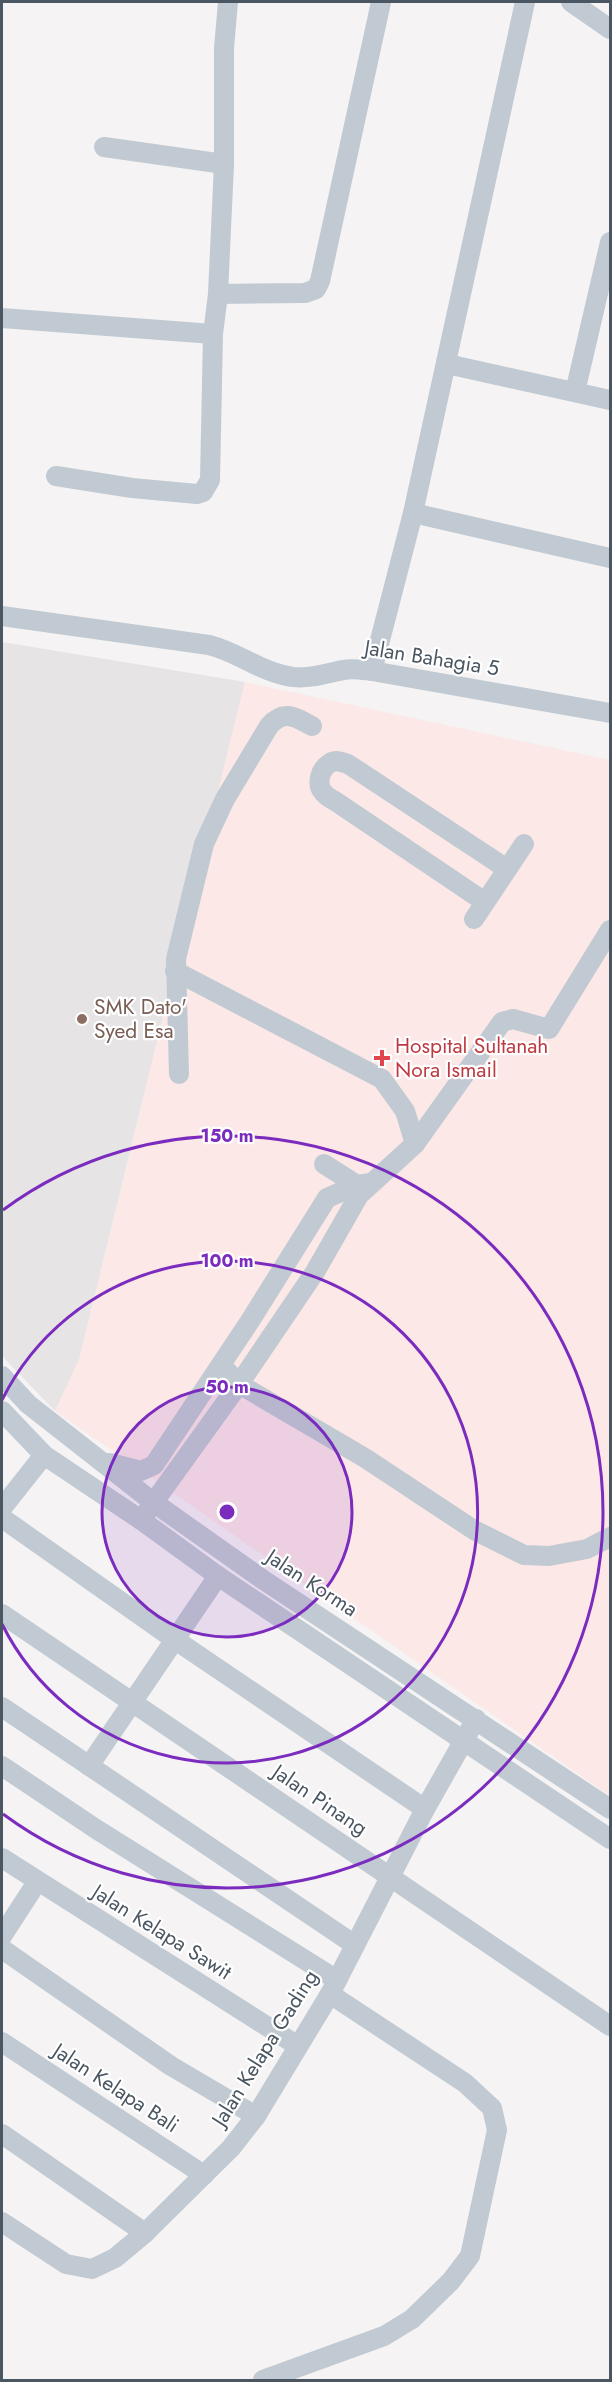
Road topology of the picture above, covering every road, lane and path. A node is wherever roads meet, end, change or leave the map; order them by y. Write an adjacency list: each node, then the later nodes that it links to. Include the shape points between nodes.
1 (228, 2): 7 (street)
2 (381, 2): 9 (street, via 316,289 305,293)
3 (525, 2): 12 (street)
4 (571, 2): 5 (street)
5 (610, 29)
6 (104, 147): 7 (street)
7 (224, 164): 9 (street)
8 (610, 242): 13 (street)
9 (218, 294): 11 (street)
10 (2, 318): 11 (street)
11 (213, 334): 15 (street, via 210,480 203,492 132,488)
12 (447, 364): 13 (street); 16 (street)
13 (575, 392): 14 (street)
14 (610, 400)
15 (56, 476)
16 (413, 513): 17 (street); 19 (street)
17 (610, 558)
18 (2, 616): 19 (street, Jalan Bahagia 5, via 209,645 292,676 315,678 346,669)
19 (372, 671): 20 (street, Jalan Bahagia 5)
20 (610, 710)
21 (312, 726): 27 (street, via 288,715 276,718 225,799 204,844)
22 (524, 844): 23 (street)
23 (507, 869): 24 (street); 24 (street, via 348,764 330,763 322,772 319,782 323,792)
24 (485, 902): 25 (street)
25 (474, 919)
26 (610, 930): 29 (street, via 549,1029 513,1019 502,1022)
27 (175, 971): 28 (street); 29 (street, via 382,1079 405,1111)
28 (179, 1074)
29 (416, 1144): 31 (street)
30 (324, 1164): 31 (street)
31 (363, 1188): 32 (street, via 327,1198); 33 (street, via 315,1272)
32 (243, 1331): 33 (street); 34 (street)
33 (263, 1347): 36 (street)
34 (221, 1365): 36 (street); 39 (street, via 154,1465 141,1471)
35 (2, 1376): 39 (street, Jalan Korma, via 28,1404)
36 (239, 1384): 40 (street); 44 (street, via 365,1458 474,1530 524,1555 549,1556 587,1549)
37 (2, 1411): 38 (street)
38 (45, 1455): 41 (street); 43 (street)
39 (102, 1461): 40 (street, Jalan Korma)
40 (153, 1502): 43 (street); 50 (street, Jalan Korma, via 271,1586)
41 (2, 1508)
42 (2, 1518): 47 (street)
43 (141, 1520): 45 (street)
44 (610, 1537)
45 (218, 1576): 47 (street); 51 (street)
46 (2, 1614): 48 (street, Jalan Pinang)
47 (174, 1639): 48 (street); 54 (street)
48 (133, 1701): 53 (street); 58 (street, Jalan Pinang)
49 (2, 1707): 53 (street)
50 (476, 1719): 51 (street, Jalan Kelapa Gading); 55 (street, Jalan Korma)
51 (464, 1739): 54 (street, Jalan Kelapa Gading); 56 (street)
52 (2, 1766): 63 (street)
53 (89, 1766): 61 (street)
54 (425, 1809): 58 (street, Jalan Kelapa Gading)
55 (610, 1809)
56 (610, 1839)
57 (2, 1858): 59 (street, Jalan Kelapa Sawit)
58 (390, 1877): 61 (street, Jalan Kelapa Gading); 64 (street, Jalan Pinang)
59 (37, 1882): 60 (street); 66 (street, Jalan Kelapa Sawit)
60 (2, 1936)
61 (355, 1945): 63 (street, Jalan Kelapa Gading)
62 (2, 1949): 67 (street, via 171,2066)
63 (334, 1987): 66 (street, Jalan Kelapa Gading); 72 (street, via 465,2083 492,2108 497,2130 470,2256 451,2281 412,2319 384,2337)
64 (610, 2026)
65 (2, 2042): 69 (street, Jalan Kelapa Bali)
66 (298, 2046): 67 (street, Jalan Kelapa Gading)
67 (256, 2116): 69 (street, Jalan Kelapa Gading)
68 (2, 2134): 71 (street)
69 (204, 2175): 71 (street, Jalan Kelapa Gading)
70 (2, 2222): 71 (street, Jalan Kelapa Gading, via 66,2264 92,2269 115,2258)
71 (145, 2233)
72 (263, 2380)

